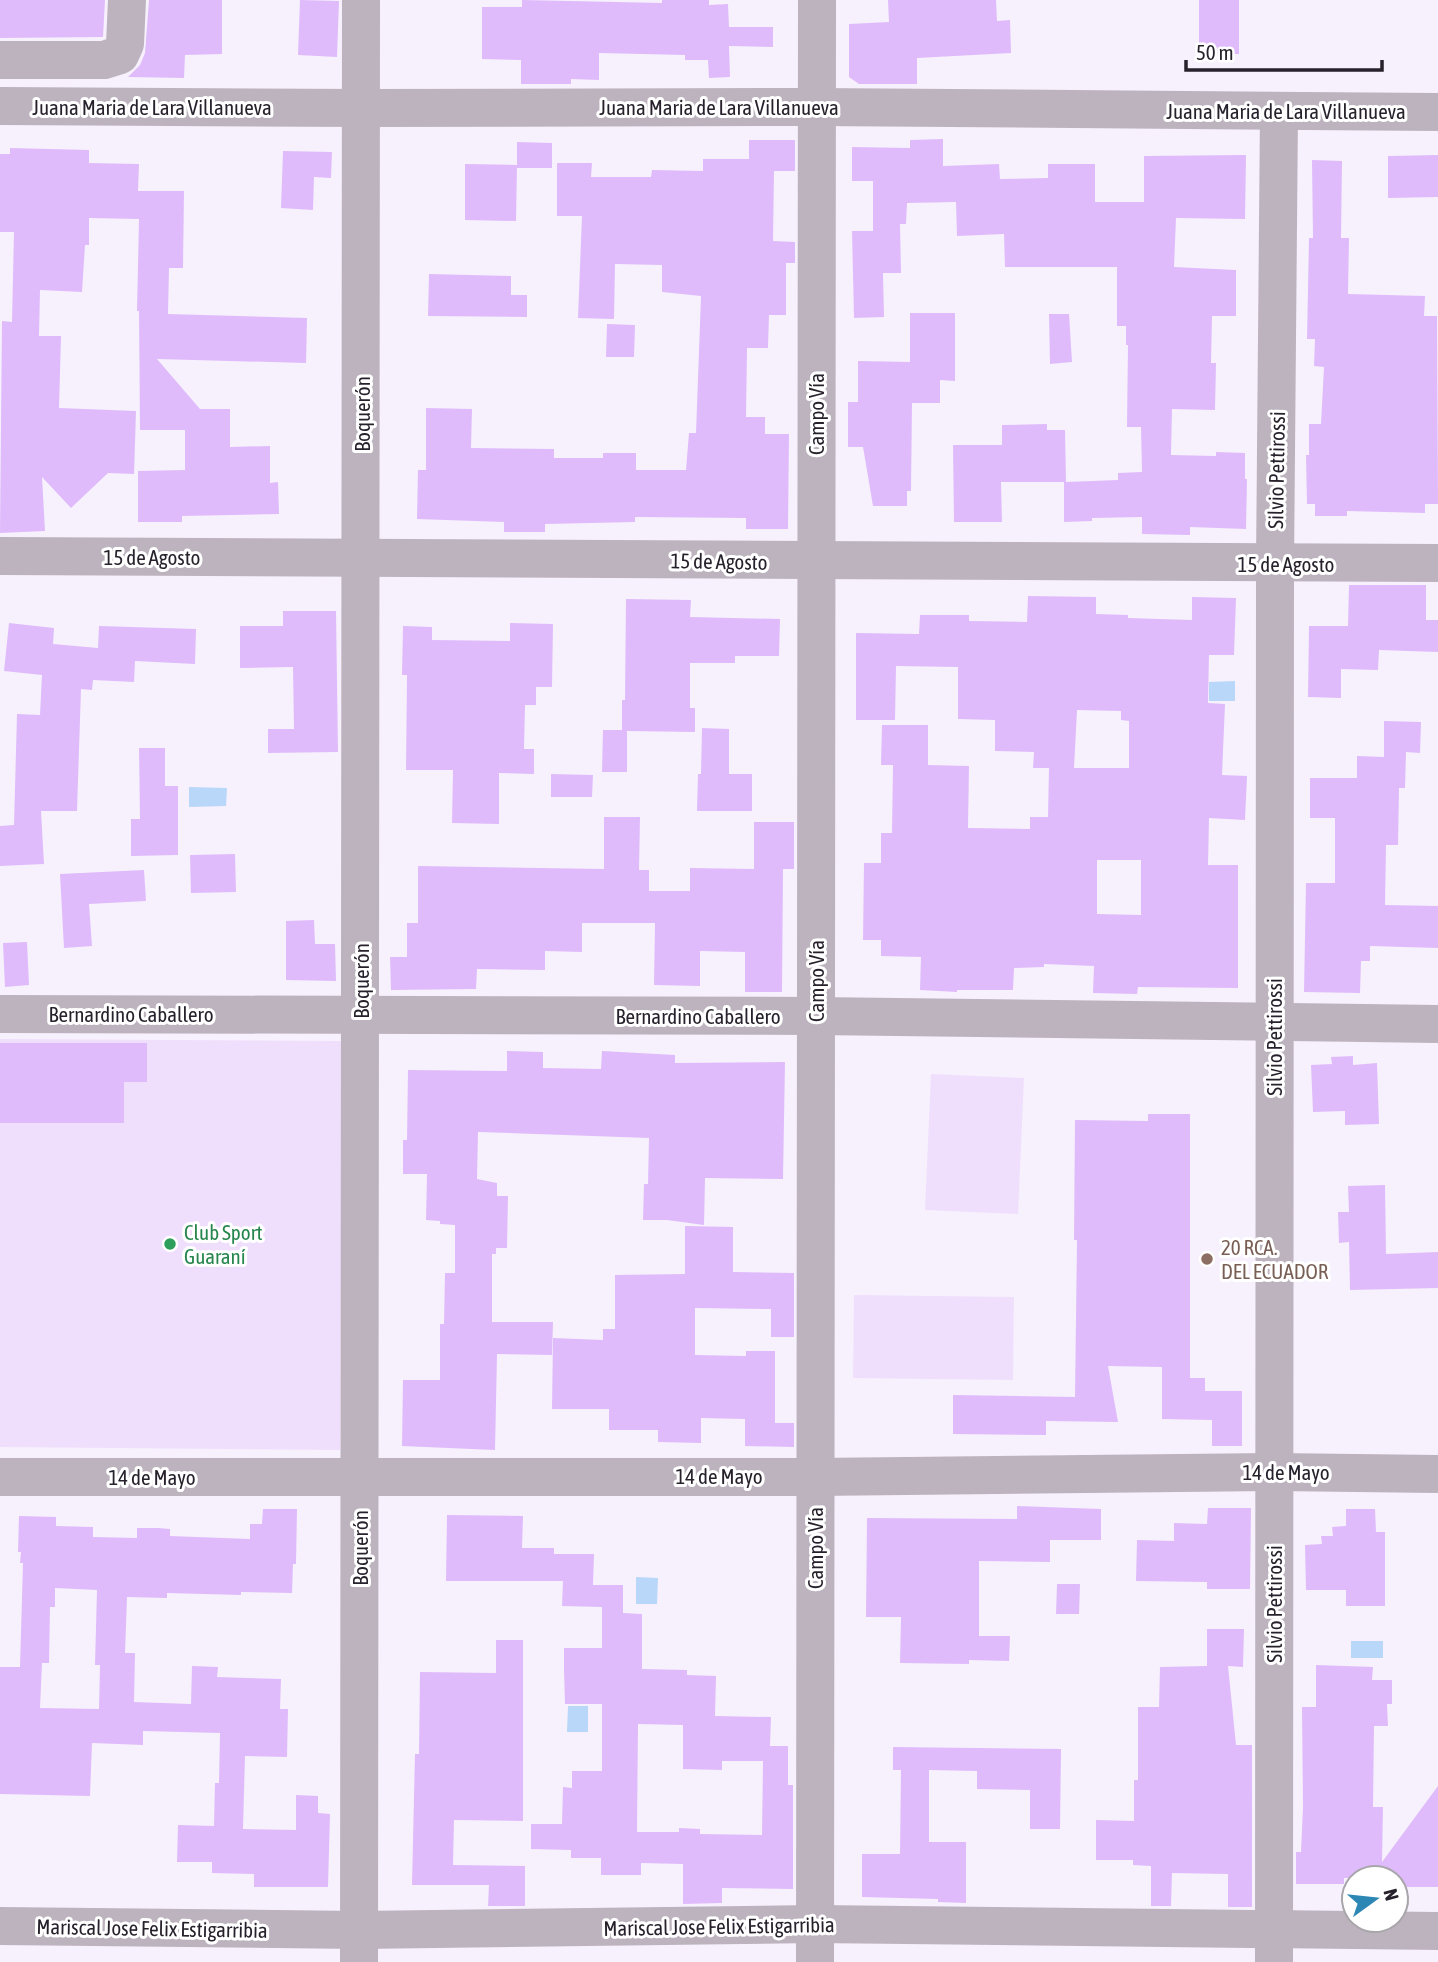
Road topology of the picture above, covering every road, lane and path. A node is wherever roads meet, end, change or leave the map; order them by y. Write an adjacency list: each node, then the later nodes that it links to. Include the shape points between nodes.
1 (127, 0): 4 (street, via 125,44 120,55 104,60)
2 (361, 0): 7 (street, Boquerón)
3 (817, 0): 6 (street, Campo Vía)
4 (0, 60)
5 (0, 106): 7 (street, Juana Maria de Lara Villanueva)
6 (817, 107): 7 (street, Juana Maria de Lara Villanueva); 8 (street, Juana Maria de Lara Villanueva); 12 (street, Campo Vía)
7 (362, 108): 11 (street, Boquerón)
8 (1279, 111): 9 (street, Juana Maria de Lara Villanueva); 13 (street, Silvio Pettirossi)
9 (1438, 112)
10 (0, 556): 11 (street, 15 de Agosto)
11 (362, 557): 12 (street, 15 de Agosto); 16 (street, Boquerón)
12 (816, 562): 13 (street, 15 de Agosto); 17 (street, Campo Vía)
13 (1275, 564): 14 (street, 15 de Agosto); 18 (street, Silvio Pettirossi)
14 (1438, 564)
15 (0, 1014): 16 (street, Bernardino Caballero)
16 (360, 1014): 17 (street, Bernardino Caballero); 22 (street, Boquerón)
17 (816, 1016): 18 (street, Bernardino Caballero); 23 (street, Campo Vía)
18 (1275, 1021): 19 (street, Bernardino Caballero); 20 (street, Silvio Pettirossi)
19 (1438, 1024)
20 (1275, 1472): 21 (street, 14 de Mayo); 23 (street, 14 de Mayo); 29 (street, Silvio Pettirossi)
21 (1438, 1474)
22 (360, 1476): 23 (street, 14 de Mayo); 24 (street, 14 de Mayo); 28 (street, Boquerón)
23 (816, 1476): 25 (street, Campo Vía)
24 (0, 1477)
25 (815, 1924): 28 (street, Mariscal Jose Felix Estigarribia); 29 (street, Mariscal Jose Felix Estigarribia); 30 (street, Campo Vía)
26 (0, 1926): 28 (street, Mariscal Jose Felix Estigarribia)
27 (1438, 1931): 29 (street, Mariscal Jose Felix Estigarribia)
28 (359, 1946)
29 (1274, 1946)
30 (815, 1962)

